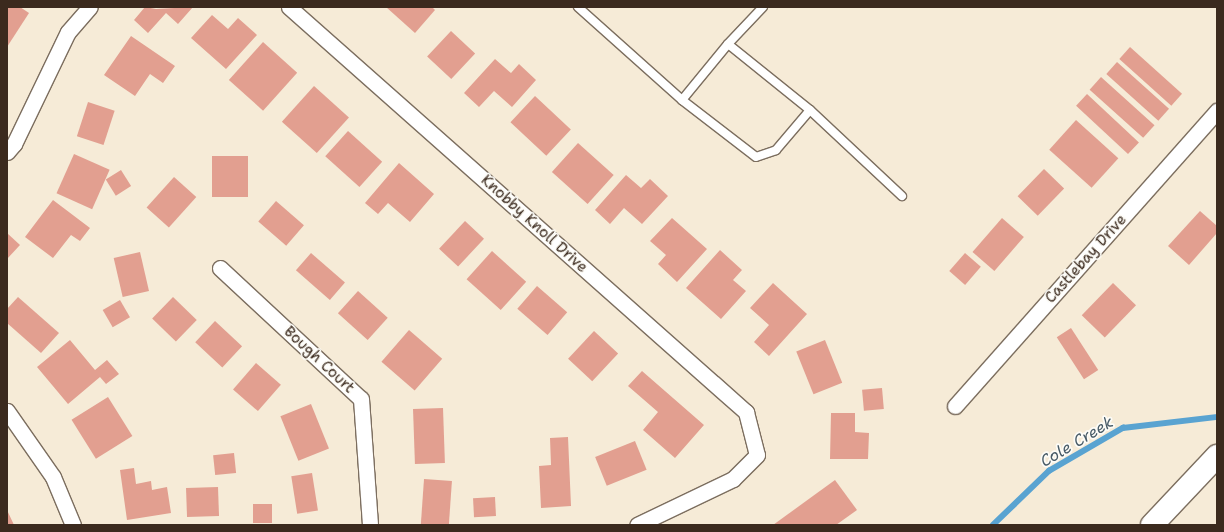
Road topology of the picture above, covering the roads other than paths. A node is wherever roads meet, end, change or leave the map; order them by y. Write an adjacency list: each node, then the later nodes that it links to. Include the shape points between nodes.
1 (90, 7): 9 (street, via 68,32 14,144)
2 (289, 7): 17 (street, Knobby Knoll Drive, via 746,412 757,455 733,479)
3 (578, 7): 6 (lane)
4 (763, 7): 5 (lane)
5 (728, 44): 6 (lane); 7 (lane)
6 (682, 100): 7 (lane, via 756,157 776,150)
7 (810, 110): 10 (lane)
8 (1217, 112): 12 (street, Castlebay Drive)
9 (7, 152)
10 (902, 196)
11 (220, 268): 16 (street, Bough Court, via 361,399)
12 (955, 406)
13 (7, 411): 15 (street, via 53,478)
14 (1217, 456): 18 (main road)
15 (73, 525)
16 (370, 525)
17 (637, 525)
18 (1152, 525)

